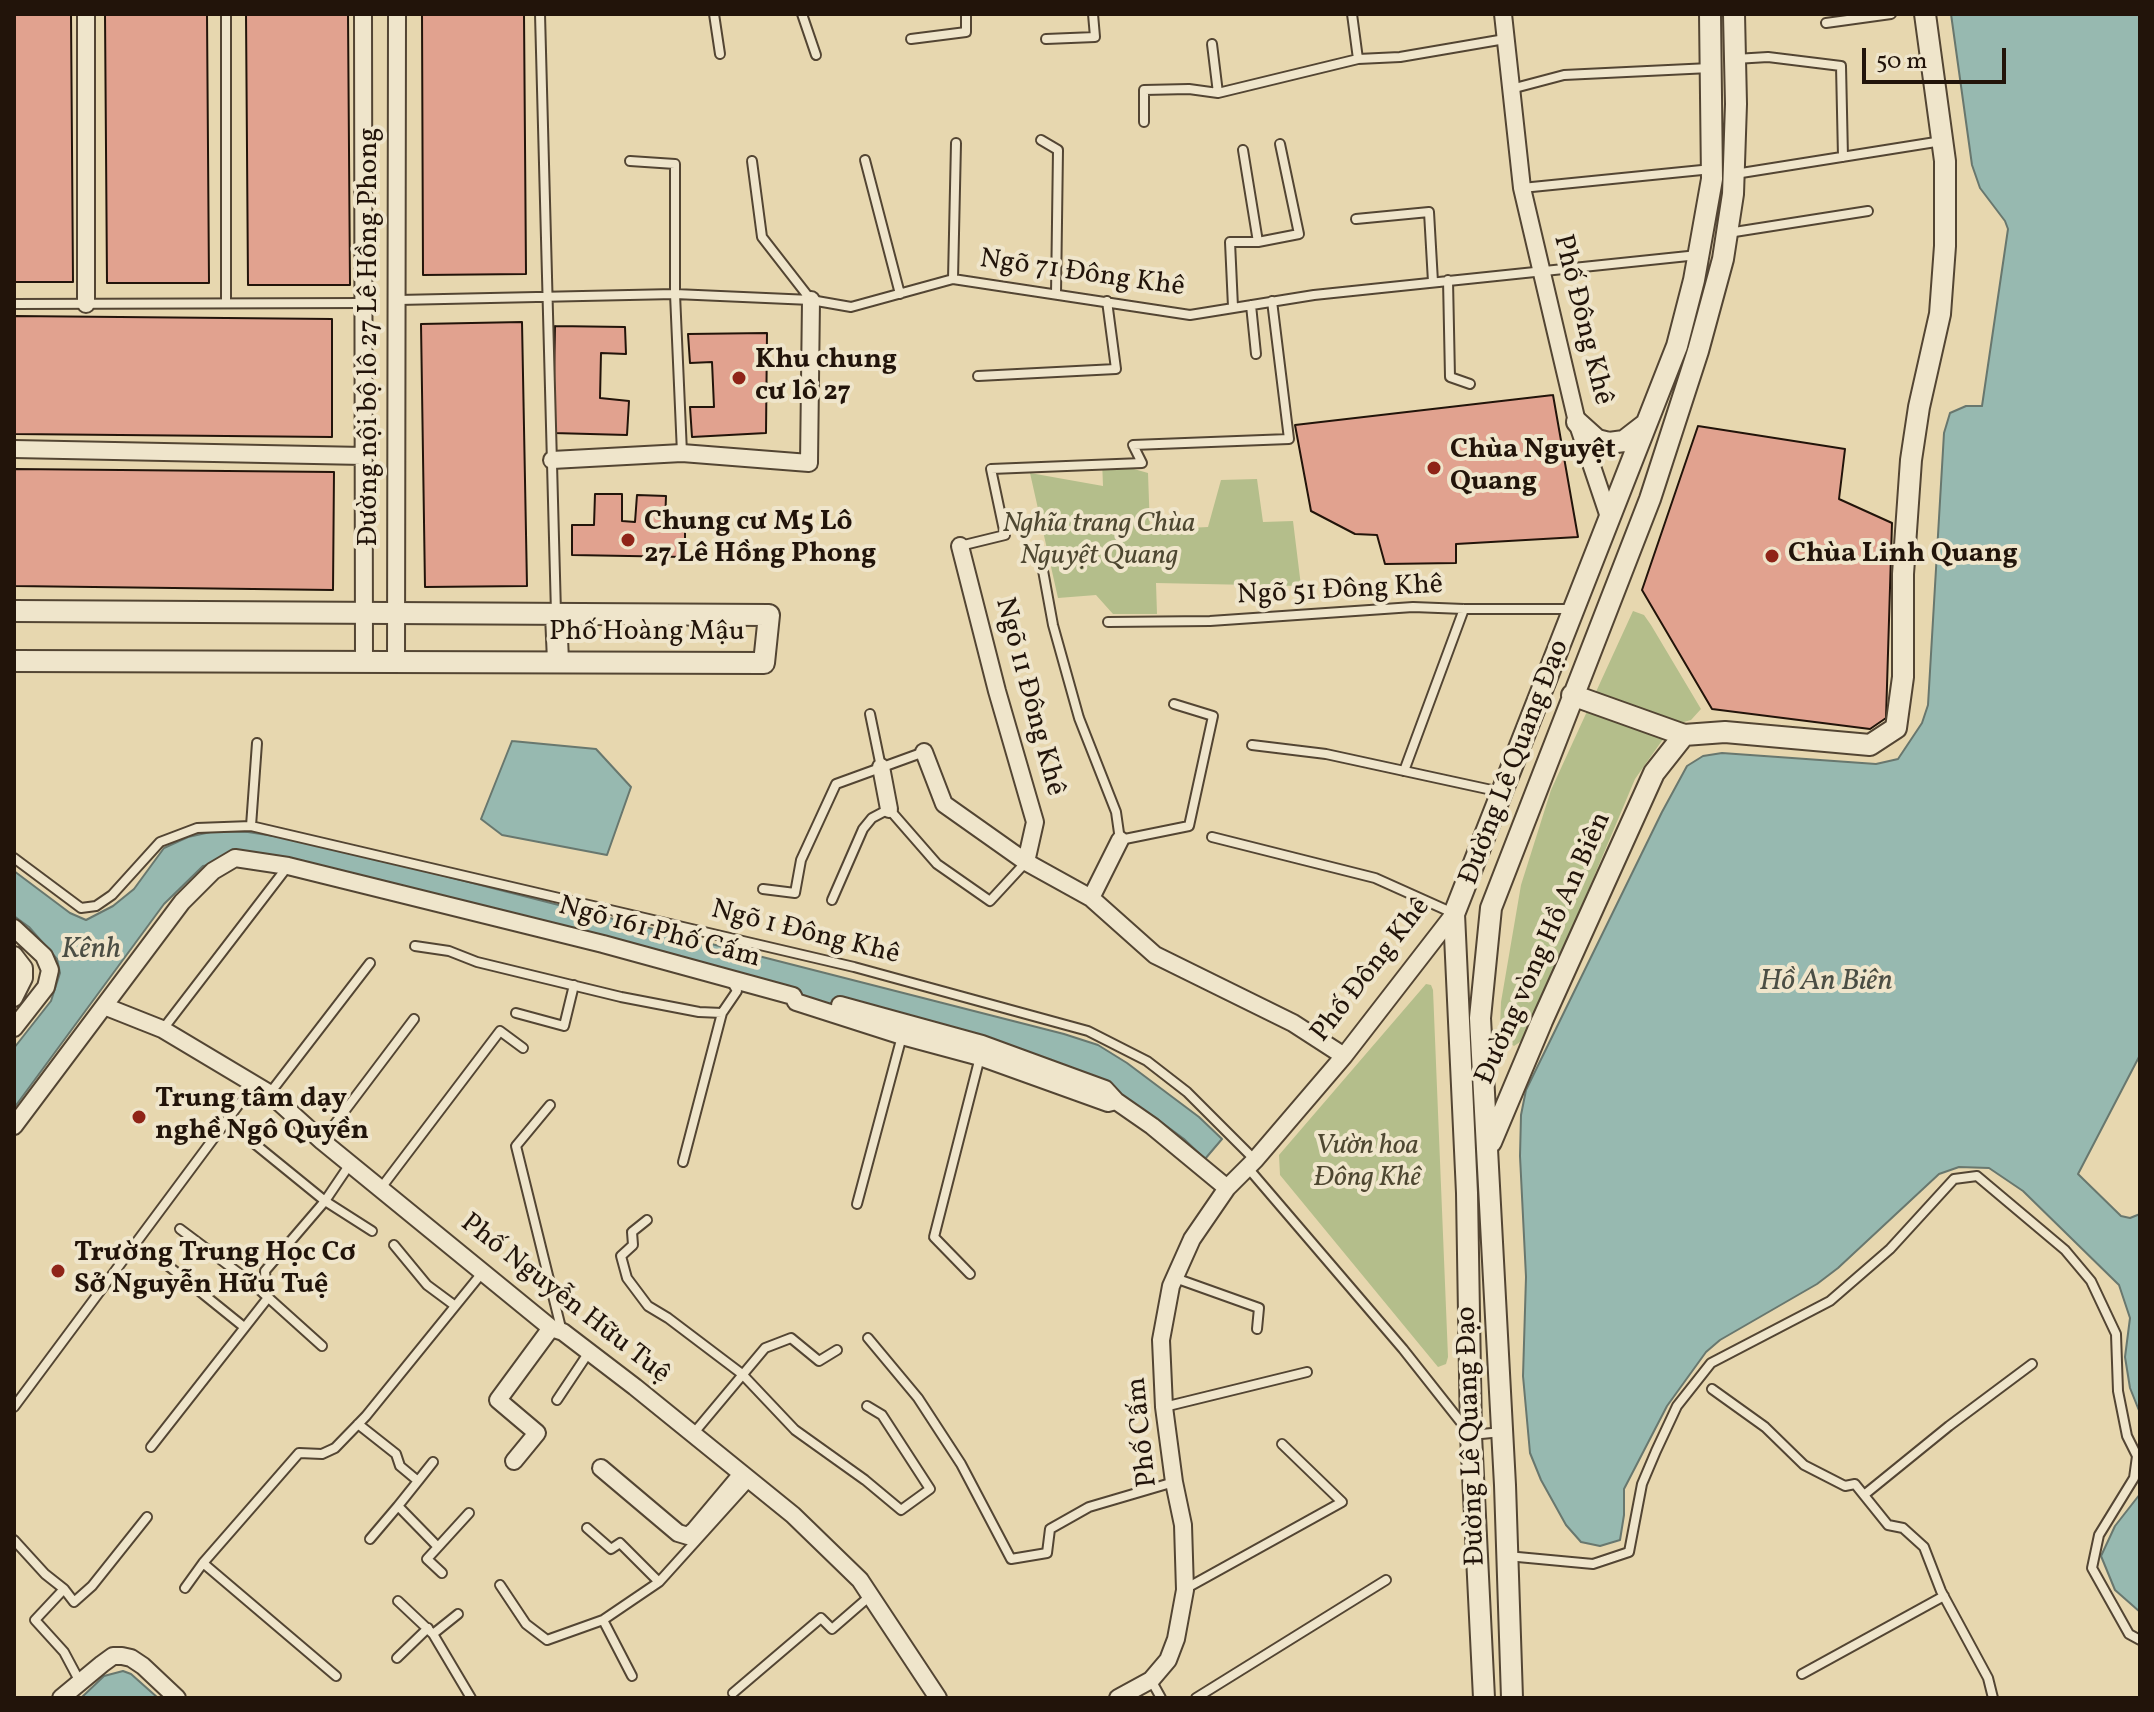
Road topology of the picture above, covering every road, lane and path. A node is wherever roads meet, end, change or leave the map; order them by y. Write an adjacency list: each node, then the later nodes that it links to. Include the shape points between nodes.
1 (86, 14): 61 (street)
2 (226, 14): 58 (lane)
3 (363, 14): 59 (street)
4 (397, 14): 54 (street, Đường nội bộ lô 27 Lê Hồng Phong)
5 (540, 14): 53 (lane)
6 (714, 14): 21 (lane)
7 (802, 14): 22 (lane)
8 (966, 14): 17 (lane, via 966,32)
9 (1093, 14): 18 (lane, via 1095,37)
10 (1352, 14): 23 (lane)
11 (1503, 14): 19 (street, Phố Đông Khê)
12 (1710, 14): 25 (street)
13 (1734, 14): 24 (street, Đường Lê Quang Đạo)
14 (1891, 14): 16 (lane)
15 (1925, 14): 30 (street)
16 (1826, 23)
17 (911, 39)
18 (1046, 39)
19 (1505, 39): 23 (lane); 26 (street, Phố Đông Khê)
20 (1212, 44): 27 (lane)
21 (720, 54)
22 (816, 55)
23 (1358, 59): 27 (lane)
24 (1735, 59): 34 (lane, via 1768,57 1841,66); 39 (street, Đường Lê Quang Đạo)
25 (1710, 68): 26 (lane, via 1564,75); 38 (street)
26 (1510, 90): 40 (street, Phố Đông Khê)
27 (1218, 93): 28 (lane, via 1144,90)
28 (1144, 122)
29 (1041, 140): 52 (lane, via 1058,150)
30 (1943, 141): 34 (lane); 91 (street, via 1940,314 1911,460 1903,677 1896,728 1870,745 1725,732)
31 (956, 143): 47 (lane)
32 (1280, 144): 44 (lane, via 1299,234)
33 (1243, 150): 44 (lane)
34 (1843, 157): 39 (lane)
35 (865, 160): 51 (lane)
36 (630, 161): 50 (lane, via 675,164)
37 (752, 161): 55 (lane, via 762,237)
38 (1712, 169): 40 (lane); 45 (street)
39 (1734, 174): 43 (street, Đường Lê Quang Đạo)
40 (1522, 188): 46 (street, Phố Đông Khê)
41 (1868, 211): 43 (lane)
42 (1356, 219): 49 (lane, via 1429,212)
43 (1727, 233): 74 (street, Đường Lê Quang Đạo, via 1698,351)
44 (1258, 242): 63 (lane, via 1230,242)
45 (1699, 255): 46 (lane, Ngõ 71 Đông Khê); 68 (street, via 1677,346)
46 (1540, 272): 48 (lane, Ngõ 71 Đông Khê); 67 (street, Phố Đông Khê)
47 (953, 279): 51 (lane, Ngõ 71 Đông Khê); 52 (lane, Ngõ 71 Đông Khê)
48 (1448, 280): 49 (lane, Ngõ 71 Đông Khê); 66 (lane, via 1450,377)
49 (1433, 282): 57 (lane, Ngõ 71 Đông Khê)
50 (675, 294): 53 (lane, Ngõ 71 Đông Khê); 55 (lane, Ngõ 71 Đông Khê); 70 (lane)
51 (900, 294): 55 (lane, Ngõ 71 Đông Khê, via 851,307)
52 (1056, 294): 56 (lane, Ngõ 71 Đông Khê)
53 (548, 297): 54 (lane, Ngõ 71 Đông Khê); 72 (lane)
54 (398, 300): 81 (street, Đường nội bộ lô 27 Lê Hồng Phong)
55 (811, 300): 70 (street, via 809,463)
56 (1107, 301): 63 (lane, Ngõ 71 Đông Khê, via 1190,315); 65 (lane, via 1116,369)
57 (1272, 301): 62 (lane, Ngõ 71 Đông Khê); 75 (lane, via 1289,439 1133,445 1142,463 991,469 1005,535)
58 (226, 303): 59 (lane); 61 (lane)
59 (364, 303): 71 (street)
60 (14, 304): 61 (lane)
61 (86, 304)
62 (1251, 305): 63 (lane, Ngõ 71 Đông Khê); 64 (lane)
63 (1233, 307)
64 (1256, 354)
65 (978, 376)
66 (1470, 384)
67 (1577, 422): 68 (street, via 1597,440 1609,443 1624,441); 73 (street, Phố Đông Khê)
68 (1646, 424): 73 (street)
69 (14, 449): 71 (street)
70 (682, 453): 72 (street)
71 (364, 456): 80 (street)
72 (552, 460): 82 (lane)
73 (1609, 517): 74 (street); 78 (street, Phố Đông Khê)
74 (1638, 530): 88 (street, Đường Lê Quang Đạo)
75 (960, 546): 103 (street, Ngõ 11 Đông Khê, via 1035,822)
76 (1042, 565): 101 (lane, via 1075,705 1116,812)
77 (1464, 609): 78 (lane, Ngõ 51 Đông Khê); 83 (lane, Ngõ 51 Đông Khê, via 1372,608 1210,621); 96 (lane)
78 (1574, 609): 97 (street, Phố Đông Khê)
79 (14, 611): 80 (street, Phố Hoàng Mậu)
80 (364, 613): 81 (street, Phố Hoàng Mậu); 84 (street)
81 (396, 613): 82 (street, Phố Hoàng Mậu); 85 (street, Đường nội bộ lô 27 Lê Hồng Phong)
82 (556, 614): 87 (street); 87 (street, Phố Hoàng Mậu, via 769,615 764,663)
83 (1108, 622)
84 (364, 660): 85 (street, Phố Hoàng Mậu); 86 (street, Phố Hoàng Mậu)
85 (396, 660): 87 (street, Phố Hoàng Mậu)
86 (14, 661)
87 (558, 661)
88 (1572, 695): 91 (street); 108 (street, Đường Lê Quang Đạo)
89 (1174, 704): 101 (lane, via 1213,716 1189,826)
90 (870, 714): 95 (lane)
91 (1684, 735): 134 (street, Đường vòng Hồ An Biên, via 1654,773)
92 (257, 743): 99 (lane)
93 (1252, 745): 96 (lane)
94 (924, 752): 95 (lane); 103 (street, via 944,804)
95 (881, 767): 98 (street); 105 (lane, via 836,784 801,860 795,893)
96 (1404, 771): 97 (lane)
97 (1502, 793): 109 (street, Phố Đông Khê)
98 (889, 809): 103 (lane, via 937,864 990,901); 107 (lane, via 863,829)
99 (251, 826): 102 (lane, Ngõ 1 Đông Khê, via 197,828 160,842 96,906 81,908); 137 (lane, Ngõ 1 Đông Khê, via 854,967 1088,1031 1147,1061 1187,1092)
100 (1212, 837): 109 (lane, via 1375,878)
101 (1120, 840): 106 (street)
102 (14, 858)
103 (1026, 862): 106 (street)
104 (288, 866): 114 (street, Ngõ 161 Phố Cấm); 117 (street, Ngõ 161 Phố Cấm, via 235,858 213,871 182,902); 123 (lane)
105 (763, 889)
106 (1091, 898): 127 (street, via 1155,955 1293,1023)
107 (832, 900)
108 (1491, 908): 109 (street); 134 (street, Đường Lê Quang Đạo, via 1480,1018)
109 (1454, 914): 127 (street, Phố Đông Khê); 140 (street, Đường Lê Quang Đạo)
110 (14, 928): 122 (street, via 44,956 50,970 46,987)
111 (415, 946): 115 (lane)
112 (14, 955): 116 (street, via 24,978)
113 (370, 963): 129 (lane)
114 (732, 981): 119 (lane, via 737,991); 121 (street, Ngõ 161 Phố Cấm, via 793,996 799,993)
115 (574, 985): 118 (lane, via 564,1026); 119 (lane)
116 (14, 998)
117 (104, 1006): 123 (street, Phố Nguyễn Hữu Tuệ); 131 (street, Ngõ 161 Phố Cấm)
118 (516, 1013)
119 (722, 1013): 135 (lane)
120 (414, 1019): 133 (lane)
121 (866, 1019): 124 (street); 126 (street)
122 (14, 1028)
123 (162, 1029): 128 (street, Phố Nguyễn Hữu Tuệ)
124 (902, 1036): 126 (street); 142 (lane)
125 (523, 1048): 138 (lane, via 500,1031)
126 (981, 1051): 139 (street, via 1105,1089); 149 (lane, via 934,1237)
127 (1344, 1056): 137 (street, Phố Đông Khê)
128 (254, 1084): 129 (street, Phố Nguyễn Hữu Tuệ); 166 (lane)
129 (269, 1093): 133 (street, Phố Nguyễn Hữu Tuệ)
130 (550, 1105): 155 (lane, via 516,1146)
131 (14, 1126)
132 (250, 1140): 141 (lane)
133 (322, 1141): 136 (street, Phố Nguyễn Hữu Tuệ)
134 (1488, 1149): 140 (street, Đường vòng Hồ An Biên); 169 (street, Đường Lê Quang Đạo)
135 (683, 1162)
136 (350, 1164): 138 (street, Phố Nguyễn Hữu Tuệ); 141 (lane)
137 (1251, 1164): 139 (street, Phố Cấm); 171 (lane, Ngõ 1 Đông Khê)
138 (381, 1188): 148 (street, Phố Nguyễn Hữu Tuệ)
139 (1227, 1188): 150 (street, Phố Cấm, via 1192,1239)
140 (1467, 1193): 171 (street, Đường Lê Quang Đạo)
141 (325, 1201): 145 (lane); 151 (lane, via 265,1271)
142 (857, 1204)
143 (647, 1220): 162 (lane, via 632,1232 633,1245 621,1256 627,1278 648,1306)
144 (180, 1229): 151 (lane)
145 (372, 1231)
146 (394, 1245): 152 (lane, via 427,1285)
147 (161, 1260): 153 (lane)
148 (482, 1273): 152 (lane); 155 (street, Phố Nguyễn Hữu Tuệ)
149 (970, 1274)
150 (1175, 1278): 154 (lane, via 1259,1308); 167 (street, Phố Cấm, via 1161,1340)
151 (267, 1299): 153 (lane); 157 (lane)
152 (454, 1305): 168 (lane)
153 (244, 1327): 173 (lane)
154 (1257, 1329)
155 (557, 1330): 159 (street, Phố Nguyễn Hữu Tuệ); 174 (street, via 498,1400 537,1433)
156 (868, 1338): 179 (lane, via 918,1398 961,1464 1011,1559 1047,1553 1050,1529 1089,1507)
157 (322, 1346)
158 (837, 1350): 162 (lane, via 819,1361 791,1338 765,1348)
159 (589, 1352): 164 (lane); 170 (street, Phố Nguyễn Hữu Tuệ)
160 (2032, 1364): 180 (lane)
161 (1307, 1372): 167 (lane)
162 (742, 1374): 165 (lane, via 795,1430 901,1510 930,1489 882,1415); 170 (lane)
163 (1712, 1389): 180 (lane, via 1765,1427 1804,1465 1845,1486 1855,1484)
164 (557, 1400)
165 (867, 1406)
166 (14, 1407)
167 (1164, 1407): 179 (street, Phố Cấm)
168 (358, 1424): 178 (lane, via 396,1454 400,1466); 189 (lane, via 335,1448 322,1454 299,1453)
169 (1502, 1432): 171 (lane); 188 (street, Đường Lê Quang Đạo)
170 (692, 1435): 177 (street, Phố Nguyễn Hữu Tuệ)
171 (1471, 1435): 218 (street, Đường Lê Quang Đạo)
172 (1282, 1444): 196 (lane, via 1342,1502)
173 (151, 1447)
174 (514, 1461)
175 (433, 1462): 178 (lane)
176 (601, 1468): 177 (street, via 688,1536)
177 (746, 1477): 192 (lane); 197 (street, Phố Nguyễn Hữu Tuệ, via 793,1515)
178 (418, 1481): 181 (lane)
179 (1174, 1482): 196 (street, Phố Cấm, via 1183,1525)
180 (1864, 1495): 198 (lane, via 1888,1525 1903,1528 1924,1547)
181 (398, 1506): 185 (lane); 187 (lane)
182 (469, 1513): 187 (lane)
183 (147, 1517): 195 (lane, via 74,1602)
184 (587, 1528): 192 (lane, via 611,1549 620,1543)
185 (370, 1539)
186 (14, 1540): 195 (lane)
187 (438, 1547): 190 (lane, via 427,1559)
188 (1506, 1556): 203 (lane, via 1593,1564 1629,1552 1642,1484 1656,1451 1677,1406 1711,1363 1830,1301 1890,1249 1954,1179 1977,1176 2065,1250 2091,1281 2116,1334 2118,1391 2137,1456 2134,1478 2099,1535 2092,1568 2129,1634); 219 (street, Đường Lê Quang Đạo)
189 (203, 1563): 194 (lane); 206 (lane)
190 (442, 1573)
191 (1386, 1580): 217 (lane)
192 (659, 1582): 201 (lane)
193 (500, 1585): 201 (lane, via 526,1624 547,1640)
194 (185, 1588)
195 (64, 1589): 209 (lane, via 35,1620 64,1652)
196 (1185, 1590): 208 (street, Phố Cấm, via 1176,1639 1168,1660)
197 (871, 1596): 210 (lane, via 832,1629 821,1618); 214 (street, Phố Nguyễn Hữu Tuệ)
198 (1944, 1596): 205 (lane); 220 (lane, via 1988,1678)
199 (398, 1601): 202 (lane)
200 (458, 1614): 202 (lane)
201 (603, 1620): 207 (lane)
202 (431, 1631): 204 (lane); 213 (lane)
203 (2140, 1640)
204 (397, 1658)
205 (1802, 1674)
206 (336, 1676)
207 (632, 1676)
208 (1151, 1680): 215 (street, Phố Cấm); 216 (lane)
209 (80, 1682): 211 (street); 212 (street, via 113,1656 122,1656 143,1666)
210 (733, 1693)
211 (61, 1698)
212 (177, 1698)
213 (471, 1698)
214 (938, 1698)
215 (1118, 1698)
216 (1161, 1698)
217 (1196, 1698)
218 (1484, 1698)
219 (1512, 1698)
220 (1993, 1698)

